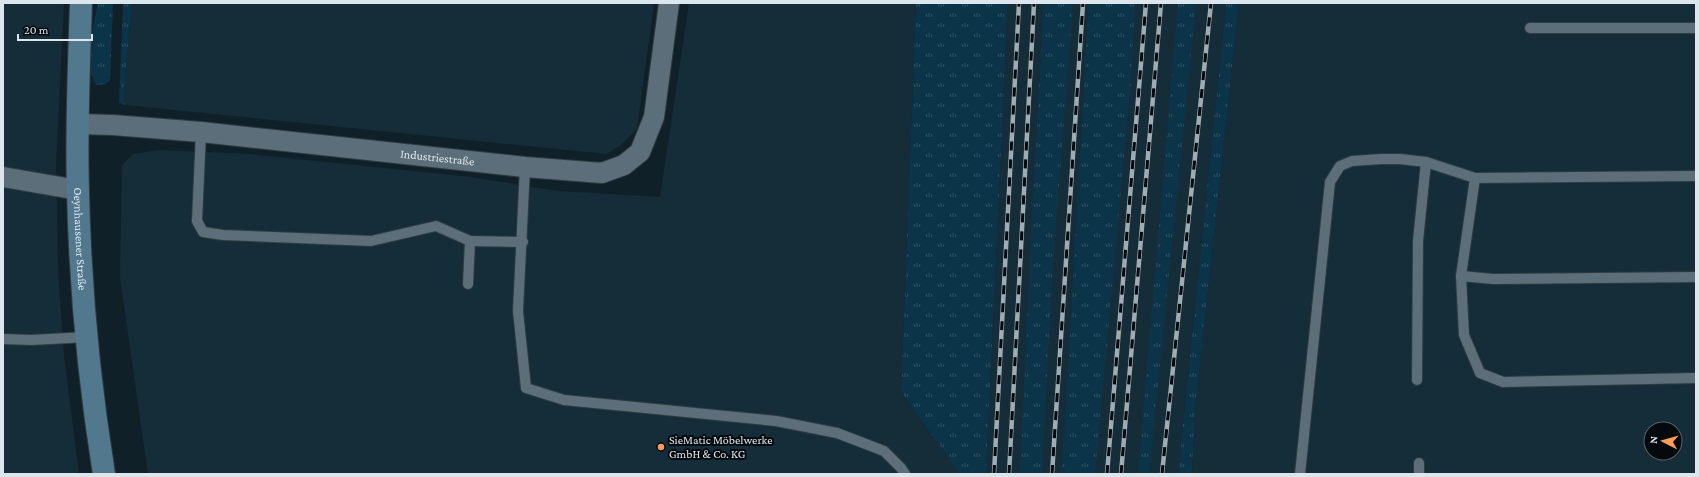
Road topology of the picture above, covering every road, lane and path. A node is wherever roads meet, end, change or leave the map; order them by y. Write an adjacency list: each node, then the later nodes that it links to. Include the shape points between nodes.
1 (81, 3): 5 (main road, Oeynhausener Straße)
2 (669, 3): 8 (street, Industriestraße, via 654,117 640,152 624,165 602,173)
3 (1530, 28): 4 (lane)
4 (1696, 28)
5 (78, 124): 6 (street, Industriestraße); 12 (main road, Oeynhausener Straße)
6 (201, 132): 8 (street, Industriestraße); 13 (lane, via 197,221 203,232 223,235 371,240 436,226)
7 (1426, 162): 11 (lane); 21 (lane, via 1418,241); 25 (lane, via 1400,159 1352,161 1340,166 1330,182)
8 (525, 167): 14 (lane)
9 (1696, 176): 11 (lane)
10 (3, 177): 12 (street)
11 (1475, 178): 15 (lane)
12 (78, 190): 18 (main road, Oeynhausener Straße)
13 (470, 241): 14 (lane); 17 (lane)
14 (522, 242): 24 (lane, via 518,311 526,388 564,400 776,421 837,433 884,451)
15 (1461, 276): 16 (lane, via 1493,279); 20 (lane, via 1464,335 1480,373 1503,382)
16 (1696, 277)
17 (468, 284)
18 (87, 337): 19 (lane); 23 (main road, Oeynhausener Straße)
19 (3, 339)
20 (1696, 378)
21 (1417, 380)
22 (1419, 463): 26 (lane)
23 (104, 474)
24 (905, 474)
25 (1300, 474)
26 (1419, 474)

